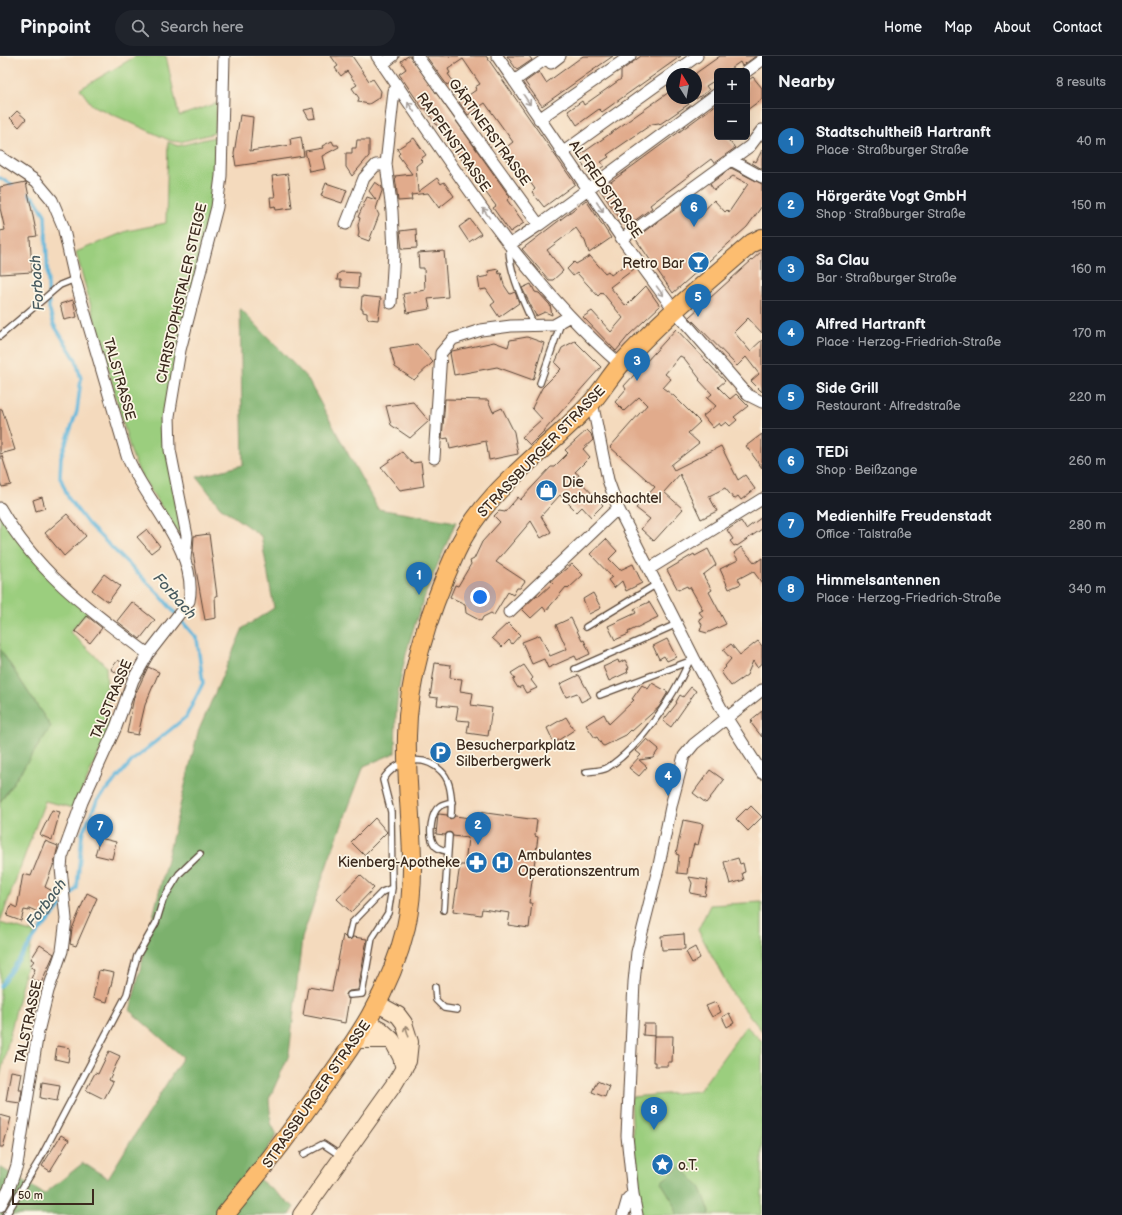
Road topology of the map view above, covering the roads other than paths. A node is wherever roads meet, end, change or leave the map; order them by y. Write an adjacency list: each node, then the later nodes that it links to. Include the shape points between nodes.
1 (224, 56): 42 (street, CHRISTOPHSTALER STEIGE, via 221,176 217,207 180,350 169,416 170,450 187,536)
2 (393, 56): 9 (street)
3 (417, 56): 24 (street, GÄRTNERSTRASSE)
4 (497, 56): 12 (street, ALFREDSTRASSE)
5 (560, 56): 8 (street)
6 (630, 56): 15 (street)
7 (697, 56): 17 (street)
8 (548, 59): 12 (street)
9 (380, 60): 13 (street, RAPPENSTRASSE)
10 (762, 60): 11 (street)
11 (750, 69)
12 (514, 81): 15 (street, ALFREDSTRASSE, one-way to 15)
13 (398, 88): 20 (street, via 394,91); 27 (street, RAPPENSTRASSE, one-way to 13)
14 (714, 96): 22 (street)
15 (539, 119): 17 (street, ALFREDSTRASSE)
16 (762, 130): 19 (street, via 750,146)
17 (562, 153): 22 (street, ALFREDSTRASSE)
18 (0, 157): 28 (street, TALSTRASSE, via 36,181 52,200 63,226)
19 (731, 160): 21 (street); 26 (street)
20 (386, 164): 23 (street, via 376,165 364,178); 29 (street, via 394,252)
21 (762, 177)
22 (588, 189): 24 (street); 26 (street, ALFREDSTRASSE, one-way to 26)
23 (346, 224)
24 (539, 225): 27 (street)
25 (762, 238): 30 (main road, STRASSBURGER STRASSE, via 752,243)
26 (622, 239): 30 (street, ALFREDSTRASSE, one-way to 30)
27 (509, 245): 31 (street, RAPPENSTRASSE); 32 (lane, RAPPENSTRASSE, via 509,256)
28 (71, 280): 33 (lane, via 55,288); 42 (street, TALSTRASSE, via 131,468 163,518)
29 (391, 303)
30 (674, 311): 34 (main road, STRASSBURGER STRASSE); 37 (street, ALFREDSTRASSE, via 748,395)
31 (566, 318): 32 (street, via 554,325); 34 (street, RAPPENSTRASSE); 35 (lane)
32 (534, 327): 38 (street, via 511,326 481,330 453,339 441,352)
33 (0, 336)
34 (621, 365): 36 (main road, STRASSBURGER STRASSE)
35 (540, 383)
36 (592, 402): 41 (street, via 608,480); 54 (main road, STRASSBURGER STRASSE, via 499,491 465,534 440,589 423,636 412,689)
37 (762, 402)
38 (434, 458)
39 (762, 499): 43 (street)
40 (0, 508): 48 (street, via 22,541 61,586)
41 (618, 508): 43 (street); 45 (street)
42 (184, 560): 48 (street, TALSTRASSE, via 190,583 189,601)
43 (649, 569): 44 (street)
44 (657, 584): 46 (street); 47 (lane)
45 (509, 612)
46 (677, 624): 49 (street); 50 (lane)
47 (586, 627)
48 (148, 654): 76 (street, TALSTRASSE, via 134,680 82,802 62,858 66,919 62,951 48,991 38,1032 17,1165)
49 (692, 660): 52 (lane); 53 (street); 55 (lane, via 680,683 633,746 605,769)
50 (575, 669)
51 (762, 690): 53 (street)
52 (600, 695)
53 (726, 717): 56 (street); 75 (street, via 684,756 637,952 627,1136)
54 (407, 760): 57 (lane, via 428,762 442,771 450,788); 62 (lane, via 389,771 383,780 391,812); 67 (main road, STRASSBURGER STRASSE, via 411,862 409,908 399,949)
55 (586, 772)
56 (762, 773)
57 (452, 802): 58 (lane); 60 (lane, via 439,806 433,813 431,837 434,845)
58 (451, 815)
59 (449, 836): 60 (lane)
60 (447, 851): 63 (lane)
61 (200, 854): 77 (lane, via 179,874 163,900 156,923 137,956 127,994 111,1027 40,1159)
62 (392, 888): 64 (lane, via 382,892 352,923); 66 (lane, via 388,913 372,938 362,994)
63 (444, 910)
64 (349, 936)
65 (435, 987): 68 (lane, via 436,1000 444,1008)
66 (350, 995)
67 (378, 1004): 69 (main road, STRASSBURGER STRASSE); 72 (main road, one-way to 67, via 408,1061 410,1042 404,1023 398,1015)
68 (456, 1010)
69 (367, 1022): 70 (main road, STRASSBURGER STRASSE); 71 (main road)
70 (357, 1040): 71 (main road); 78 (main road, STRASSBURGER STRASSE, via 276,1152)
71 (392, 1040): 72 (main road)
72 (404, 1068): 74 (main road)
73 (304, 1154): 74 (lane, via 323,1144)
74 (342, 1156): 79 (main road)
75 (633, 1194): 80 (street, via 628,1198); 81 (street)
76 (0, 1206)
77 (6, 1215)
78 (225, 1215)
79 (301, 1215)
80 (623, 1215)
81 (637, 1215)

